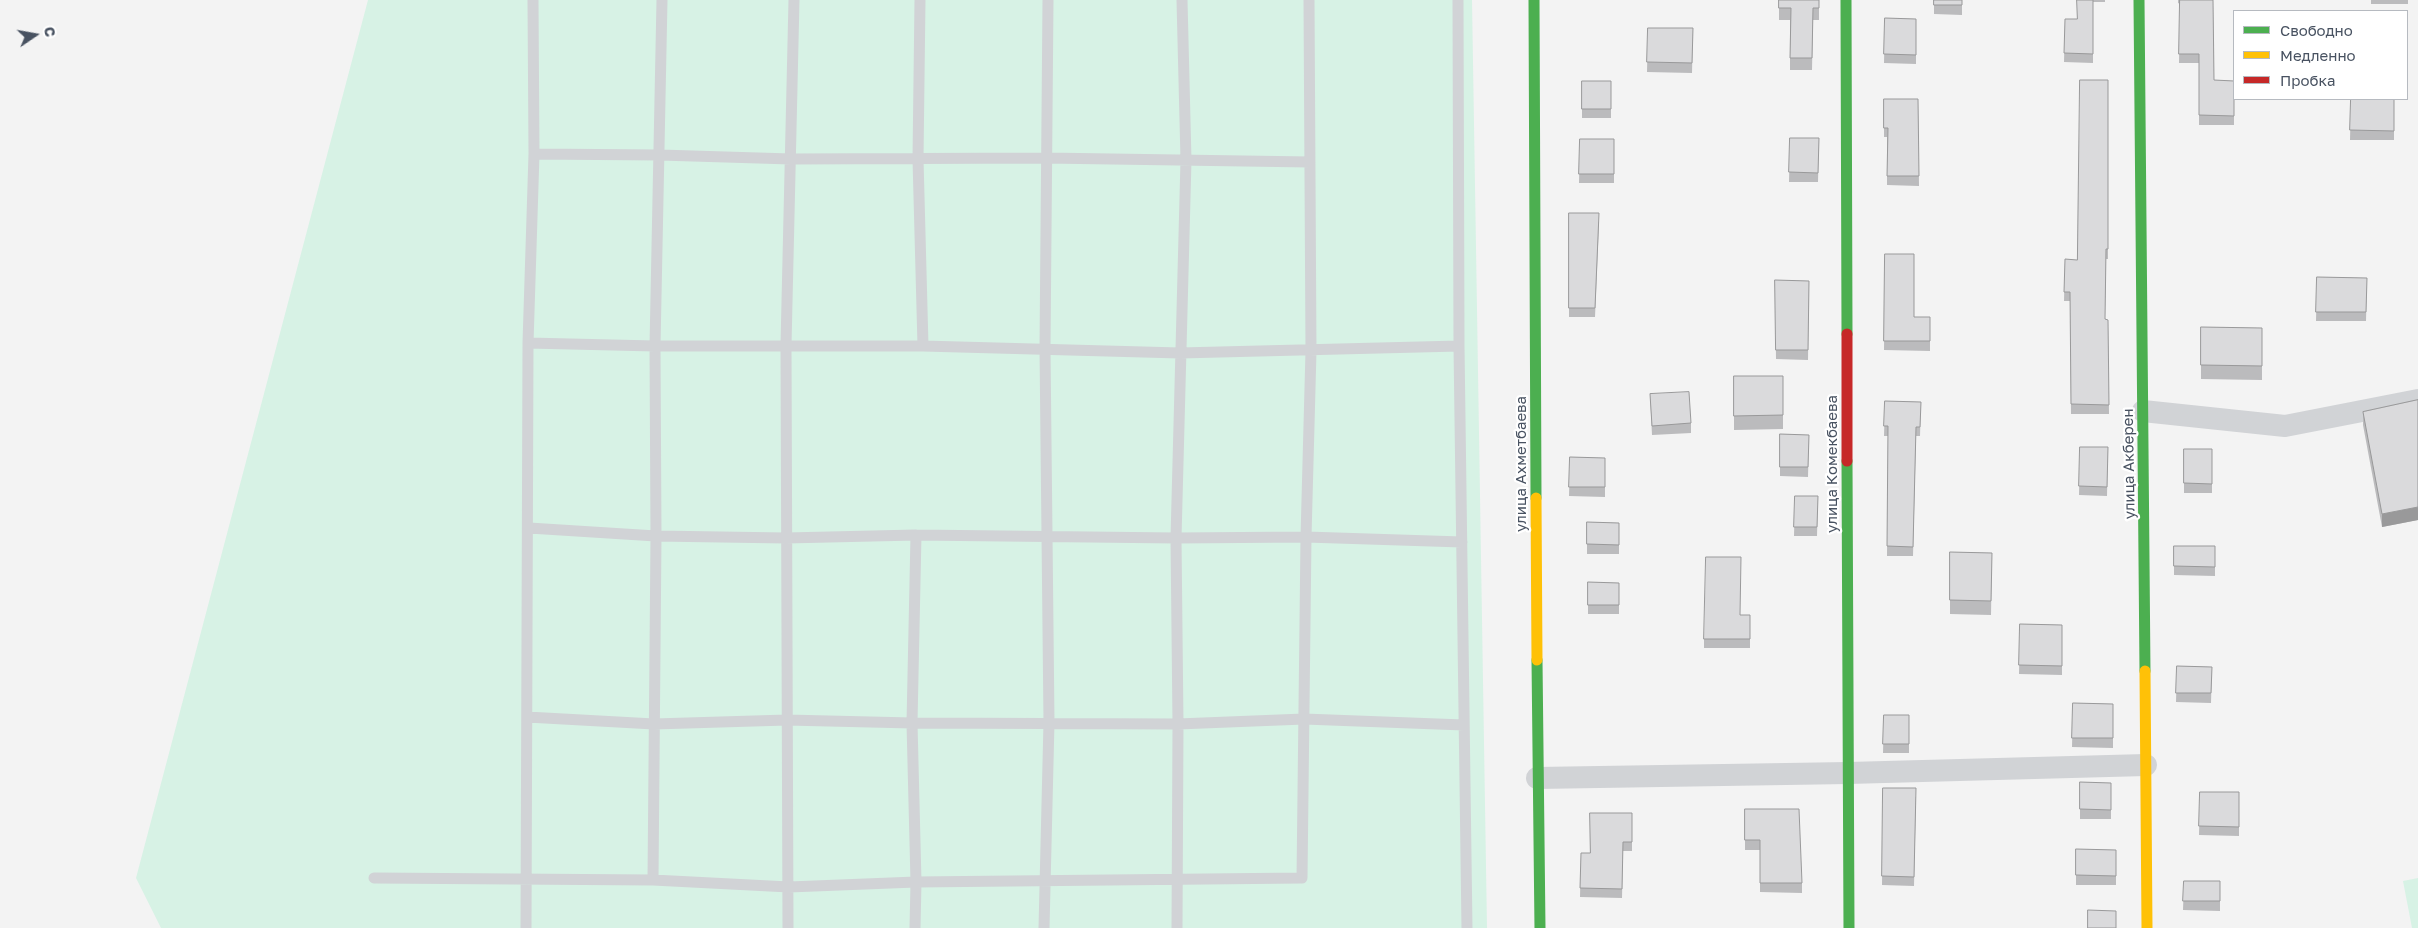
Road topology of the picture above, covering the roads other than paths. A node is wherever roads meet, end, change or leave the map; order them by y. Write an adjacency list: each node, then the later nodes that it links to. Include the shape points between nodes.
1 (533, 0): 12 (lane)
2 (662, 0): 13 (lane)
3 (794, 0): 15 (lane)
4 (920, 0): 16 (lane)
5 (1048, 0): 14 (lane)
6 (1182, 0): 17 (lane)
7 (1309, 0): 18 (lane)
8 (1458, 0): 23 (lane)
9 (1534, 0): 47 (street, улица Ахметбаева)
10 (1846, 0): 46 (street, улица Комекбаева)
11 (2139, 0): 28 (street, улица Акберен)
12 (534, 154): 13 (lane); 19 (lane)
13 (660, 155): 15 (lane); 21 (lane)
14 (1046, 158): 16 (lane); 17 (lane); 24 (lane)
15 (791, 159): 16 (lane); 20 (lane)
16 (918, 159): 22 (lane)
17 (1186, 160): 18 (lane); 26 (lane)
18 (1310, 162): 25 (lane)
19 (528, 343): 21 (lane); 29 (lane)
20 (786, 345): 21 (lane); 22 (lane); 34 (lane)
21 (655, 346): 30 (lane)
22 (923, 346): 24 (lane)
23 (1459, 346): 25 (lane); 36 (lane)
24 (1046, 348): 26 (lane); 32 (lane)
25 (1311, 351): 26 (lane); 33 (lane)
26 (1180, 352): 35 (lane)
27 (2418, 400): 28 (street, via 2285,426)
28 (2143, 411): 45 (street, улица Акберен)
29 (529, 528): 30 (lane); 37 (lane)
30 (656, 536): 34 (lane); 42 (lane)
31 (916, 536): 32 (lane); 34 (lane); 41 (lane)
32 (1046, 537): 35 (lane); 40 (lane)
33 (1306, 537): 35 (lane); 36 (lane); 38 (lane)
34 (786, 538): 39 (lane)
35 (1176, 538): 43 (lane)
36 (1462, 542): 44 (lane)
37 (527, 717): 42 (lane); 49 (lane)
38 (1304, 719): 43 (lane); 44 (lane); 52 (lane, via 1302,878)
39 (787, 720): 41 (lane); 42 (lane); 54 (lane)
40 (1049, 722): 41 (lane); 43 (lane); 51 (lane)
41 (912, 723): 53 (lane)
42 (654, 724): 50 (lane)
43 (1178, 724): 52 (lane)
44 (1464, 725): 60 (lane)
45 (2146, 765): 46 (street); 63 (street, улица Акберен)
46 (1848, 773): 47 (street); 62 (street, улица Комекбаева)
47 (1537, 778): 61 (street, улица Ахметбаева)
48 (374, 878): 49 (lane)
49 (526, 880): 50 (lane); 55 (lane)
50 (653, 880): 54 (lane)
51 (1045, 880): 52 (lane); 53 (lane); 58 (lane)
52 (1177, 880): 59 (lane)
53 (916, 882): 54 (lane); 57 (lane)
54 (790, 887): 56 (lane)
55 (526, 928)
56 (788, 928)
57 (915, 928)
58 (1044, 928)
59 (1177, 928)
60 (1467, 928)
61 (1540, 928)
62 (1849, 928)
63 (2147, 928)

